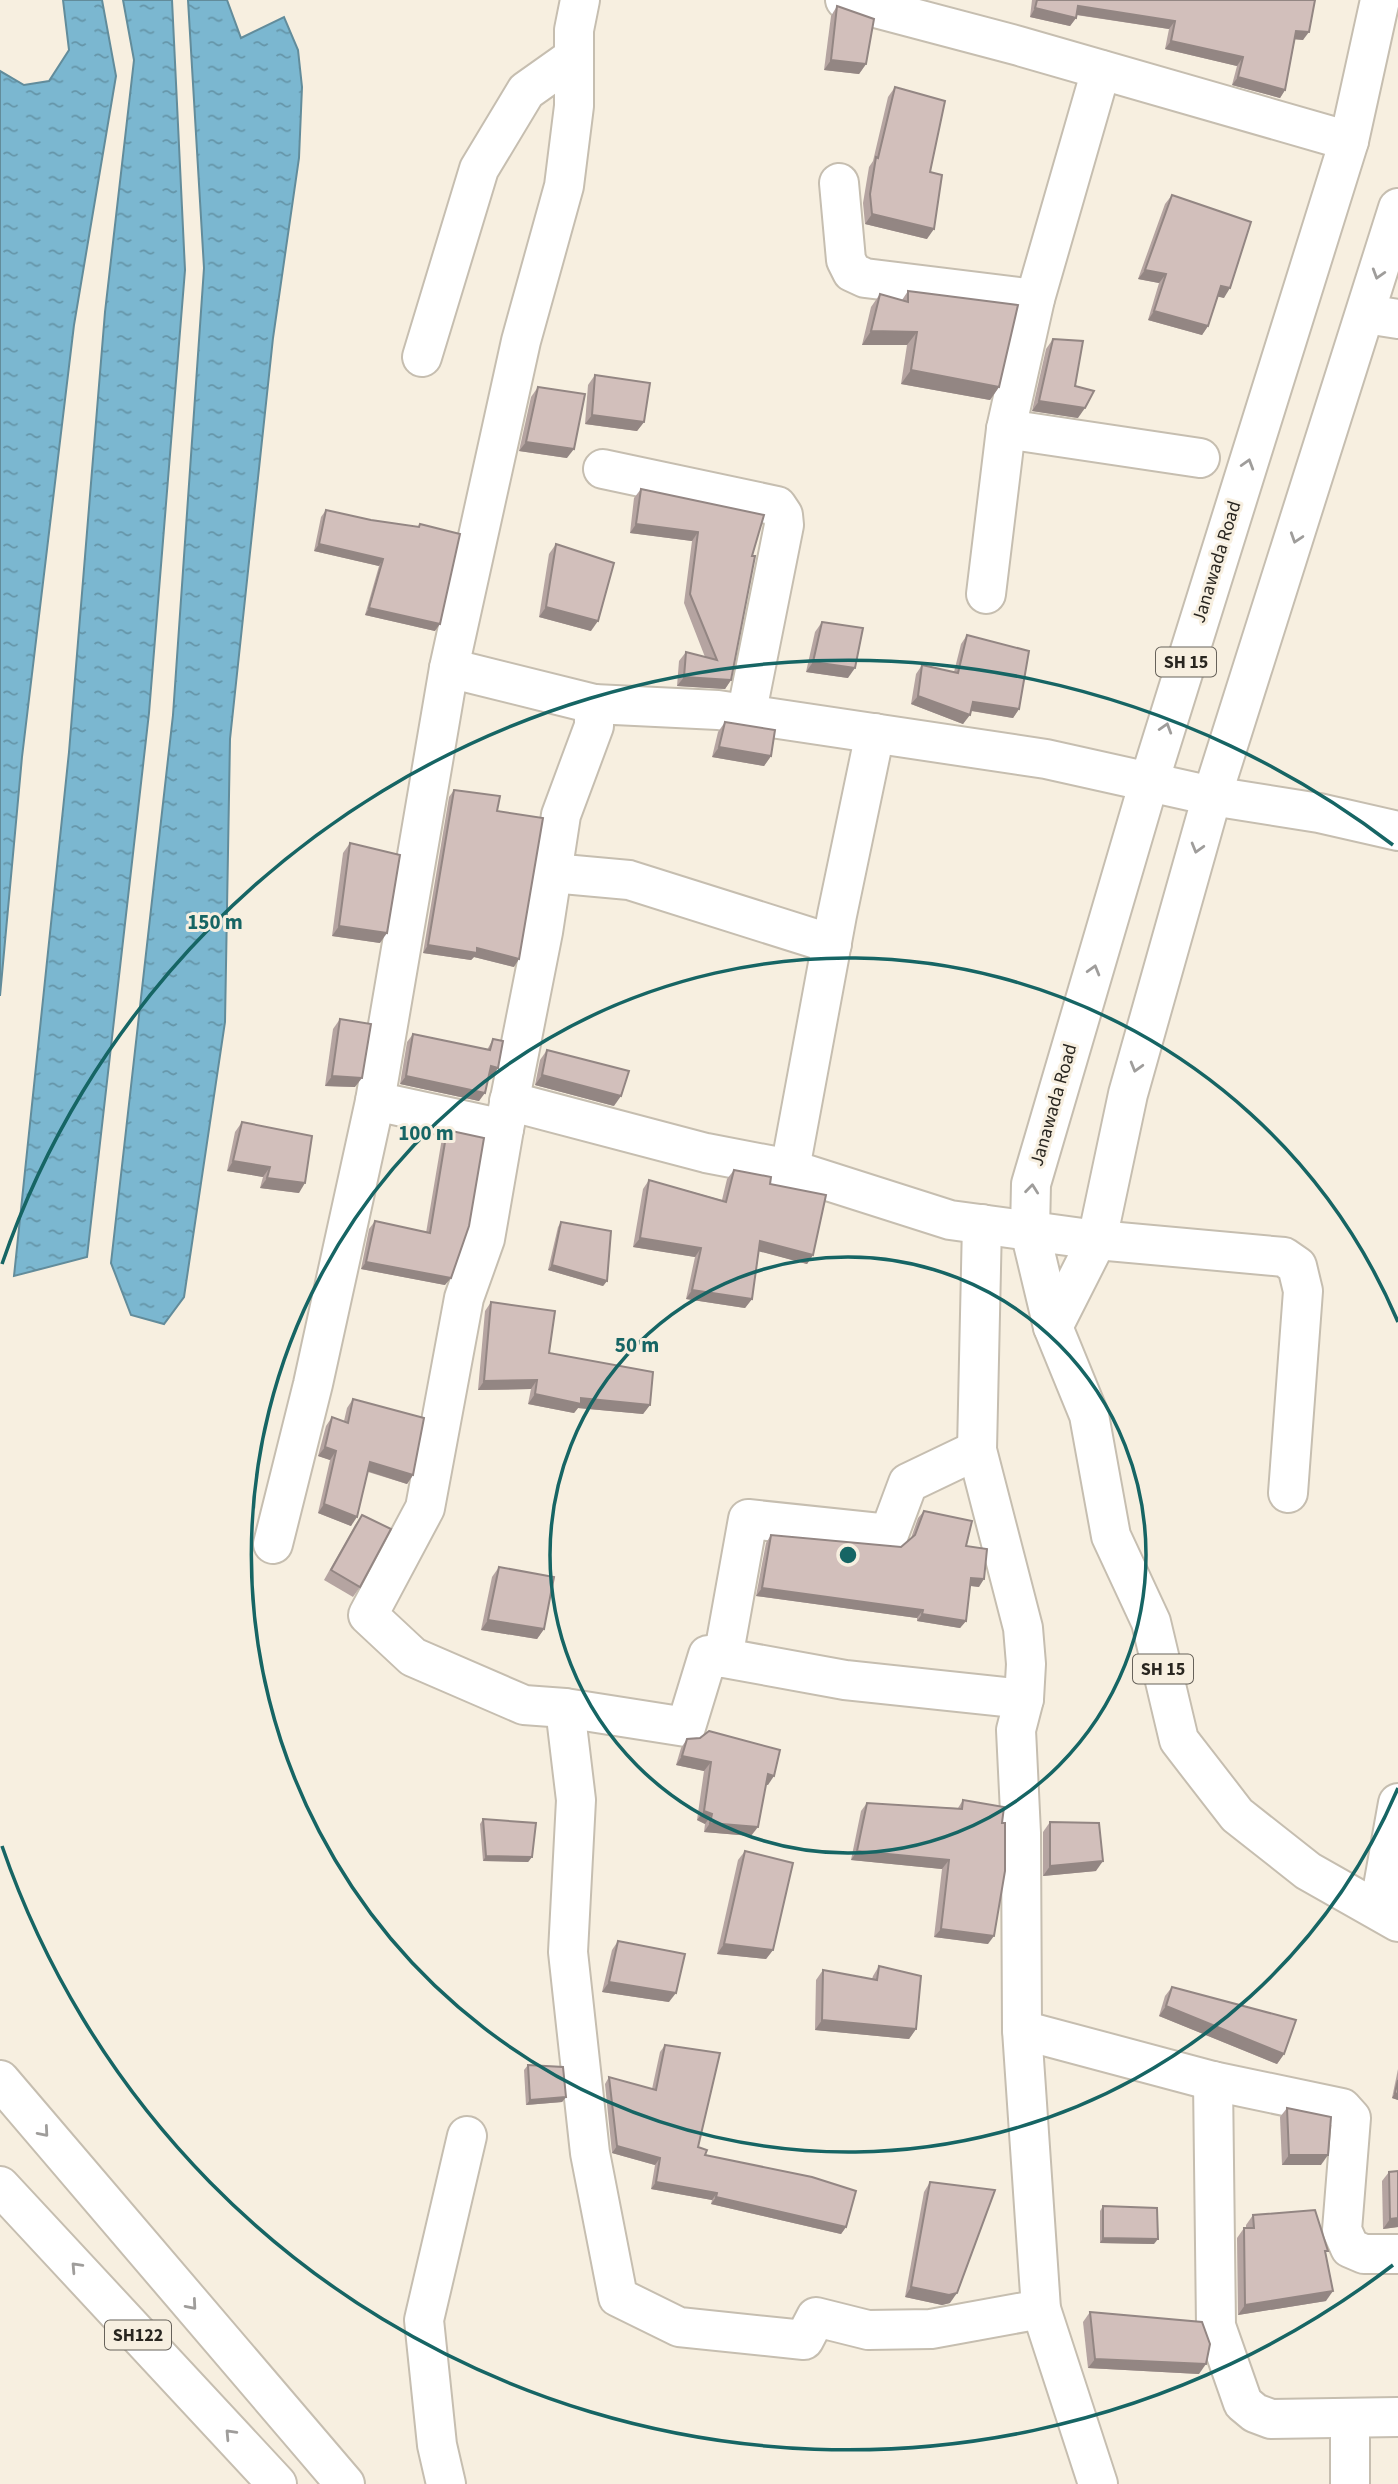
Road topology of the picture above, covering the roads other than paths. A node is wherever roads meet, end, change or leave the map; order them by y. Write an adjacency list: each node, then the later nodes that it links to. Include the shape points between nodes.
1 (580, 0): 4 (street)
2 (845, 0): 5 (street)
3 (1380, 0): 6 (street, Janawada Road / SH 15)
4 (574, 57): 11 (street, via 526,91 479,169); 16 (street, via 575,106 564,186 521,341)
5 (1101, 70): 6 (street); 9 (street)
6 (1349, 141): 20 (street, Janawada Road / SH 15, one-way to 6)
7 (839, 183): 9 (street, via 846,260 852,272 866,278)
8 (1398, 208): 10 (street, one-way to 10)
9 (1035, 299): 12 (street)
10 (1382, 317): 21 (street, one-way to 21)
11 (422, 356)
12 (1006, 429): 13 (street); 15 (street)
13 (1200, 458)
14 (603, 469): 18 (street, via 778,506 784,525)
15 (986, 594)
16 (449, 668): 17 (street); 25 (street)
17 (594, 704): 18 (street, via 718,710); 23 (street, via 594,726 561,815)
18 (746, 716): 19 (street)
19 (875, 733): 20 (street, via 1046,759); 24 (street)
20 (1149, 782): 21 (street); 29 (street, Janawada Road / SH 15, one-way to 20, via 1031,1184)
21 (1212, 796): 22 (street); 30 (street, one-way to 30, via 1128,1094)
22 (1398, 831)
23 (552, 873): 24 (street, via 629,880); 26 (street)
24 (832, 944): 27 (street)
25 (375, 1101): 26 (street); 34 (street)
26 (507, 1115): 27 (street); 37 (street, via 485,1239 464,1298 425,1508 368,1615 413,1657 524,1705)
27 (790, 1169): 28 (street, via 950,1220)
28 (982, 1224): 29 (street); 32 (street)
29 (1030, 1231): 30 (street); 31 (street, Janawada Road / SH 15)
30 (1097, 1240): 31 (street); 33 (street, via 1284,1257 1297,1266 1303,1291)
31 (1053, 1327): 39 (street, Janawada Road / SH 15, via 1089,1415 1111,1536 1152,1622 1179,1740 1237,1815 1308,1871)
32 (977, 1450): 35 (street, via 908,1483 889,1534 748,1519); 36 (street, via 1023,1628)
33 (1288, 1493)
34 (273, 1544)
35 (723, 1658): 36 (street, via 845,1680); 37 (street, via 708,1655 686,1727)
36 (1024, 1699): 40 (street, via 1016,1730)
37 (565, 1708): 46 (street, via 576,1800 568,1952 590,2153 618,2297 679,2327 804,2340 816,2317 868,2330 931,2329)
38 (1398, 1803): 39 (street)
39 (1388, 1916)
40 (1021, 2030): 42 (street); 46 (street)
41 (0, 2080): 50 (street, one-way to 50)
42 (1213, 2081): 45 (street, via 1342,2108 1351,2118 1342,2230 1350,2248 1364,2254); 48 (street, via 1216,2326 1243,2403 1270,2419)
43 (467, 2136): 51 (street, via 424,2320 437,2445)
44 (0, 2186): 49 (street, SH122, one-way to 44)
45 (1398, 2254)
46 (1041, 2309): 52 (street)
47 (1398, 2417): 48 (street)
48 (1350, 2419): 53 (street)
49 (277, 2484)
50 (345, 2484)
51 (446, 2484)
52 (1098, 2484)
53 (1350, 2484)

